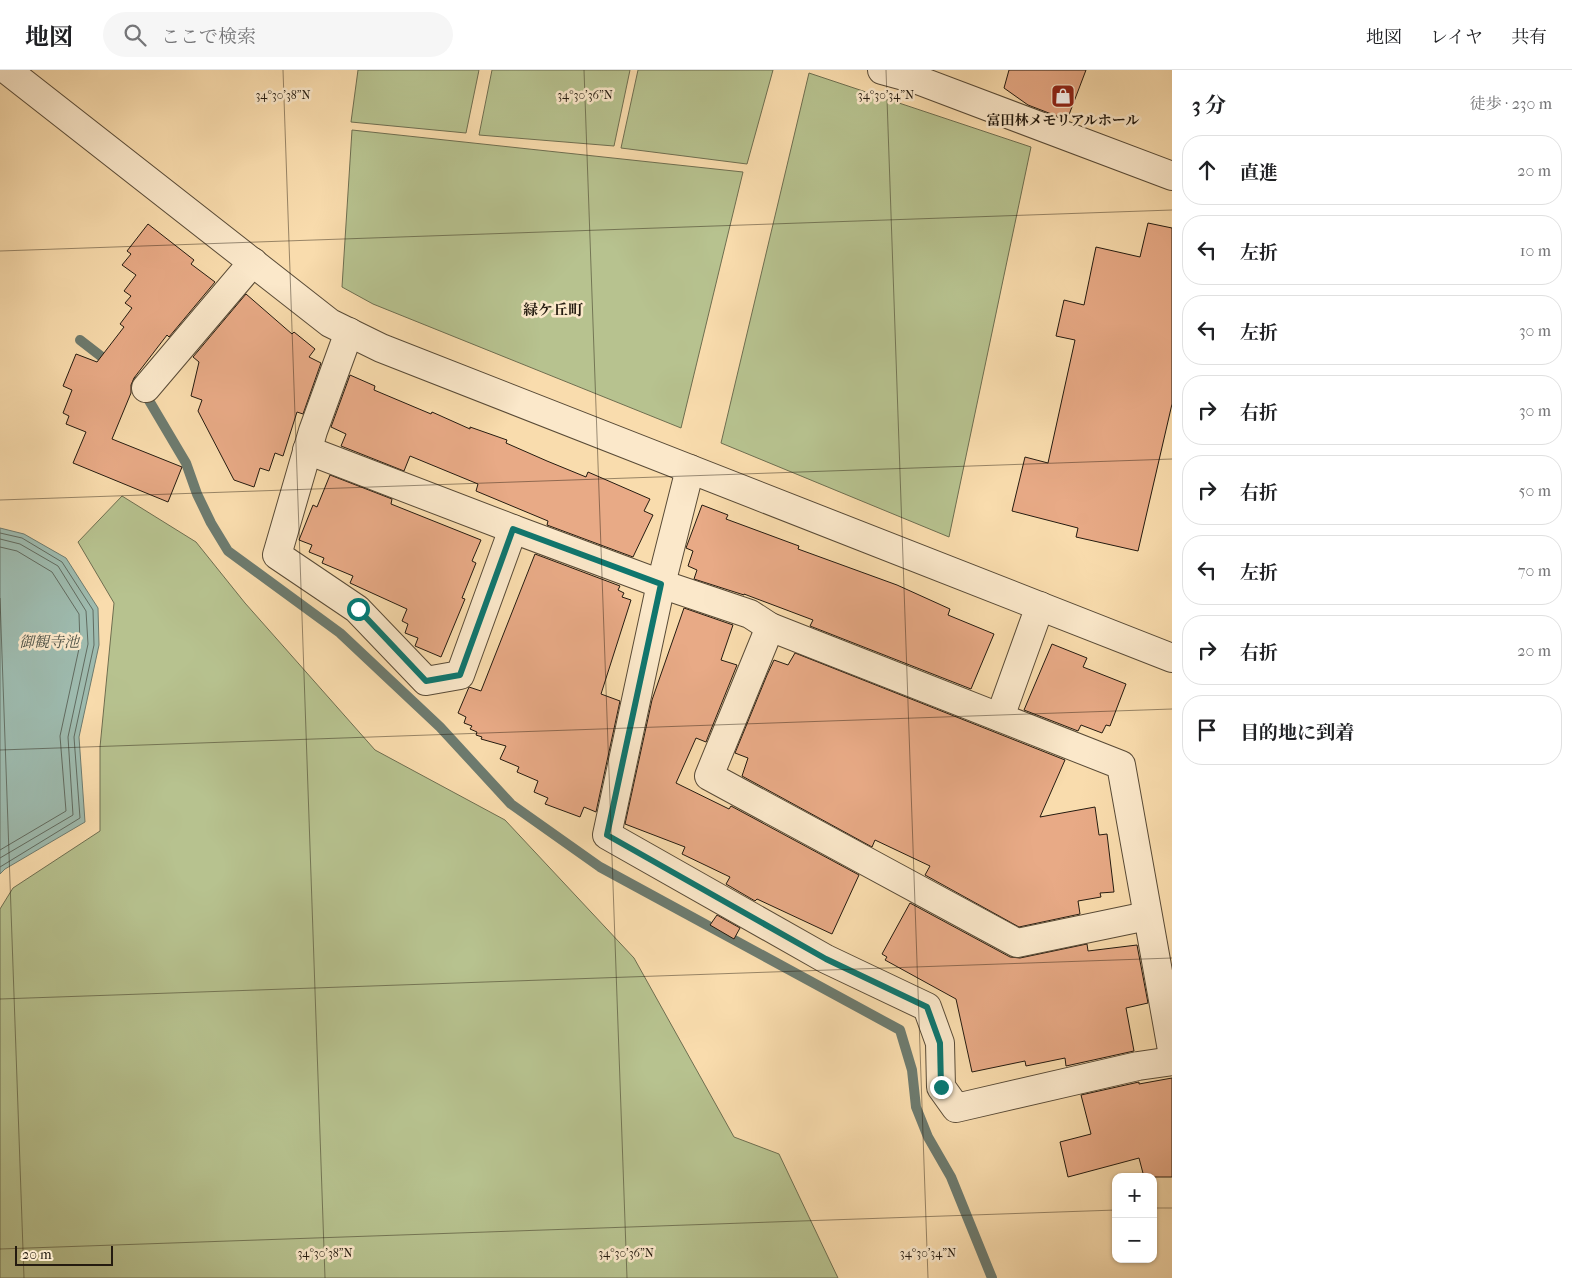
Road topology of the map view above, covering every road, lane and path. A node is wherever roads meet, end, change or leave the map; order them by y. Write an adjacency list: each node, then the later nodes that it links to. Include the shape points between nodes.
1 (7, 70): 4 (street)
2 (882, 70): 3 (street, via 915,79)
3 (1172, 176)
4 (253, 262): 5 (street, via 330,322); 6 (street)
5 (349, 332): 7 (street); 8 (street, via 381,348)
6 (146, 388)
7 (307, 450): 9 (street); 9 (street, via 277,555 358,609 426,681 460,675)
8 (690, 469): 10 (street); 11 (street)
9 (513, 529): 10 (street)
10 (661, 584): 12 (street, via 750,614); 17 (street, via 607,835 826,959 927,1007 940,1043 941,1087 956,1108)
11 (1040, 606): 13 (street); 14 (street)
12 (770, 627): 14 (street); 15 (street, via 710,776 1018,943)
13 (1172, 658)
14 (1000, 717): 15 (street, via 1121,765)
15 (1147, 916): 16 (street)
16 (1172, 1050)
17 (1172, 1061)

